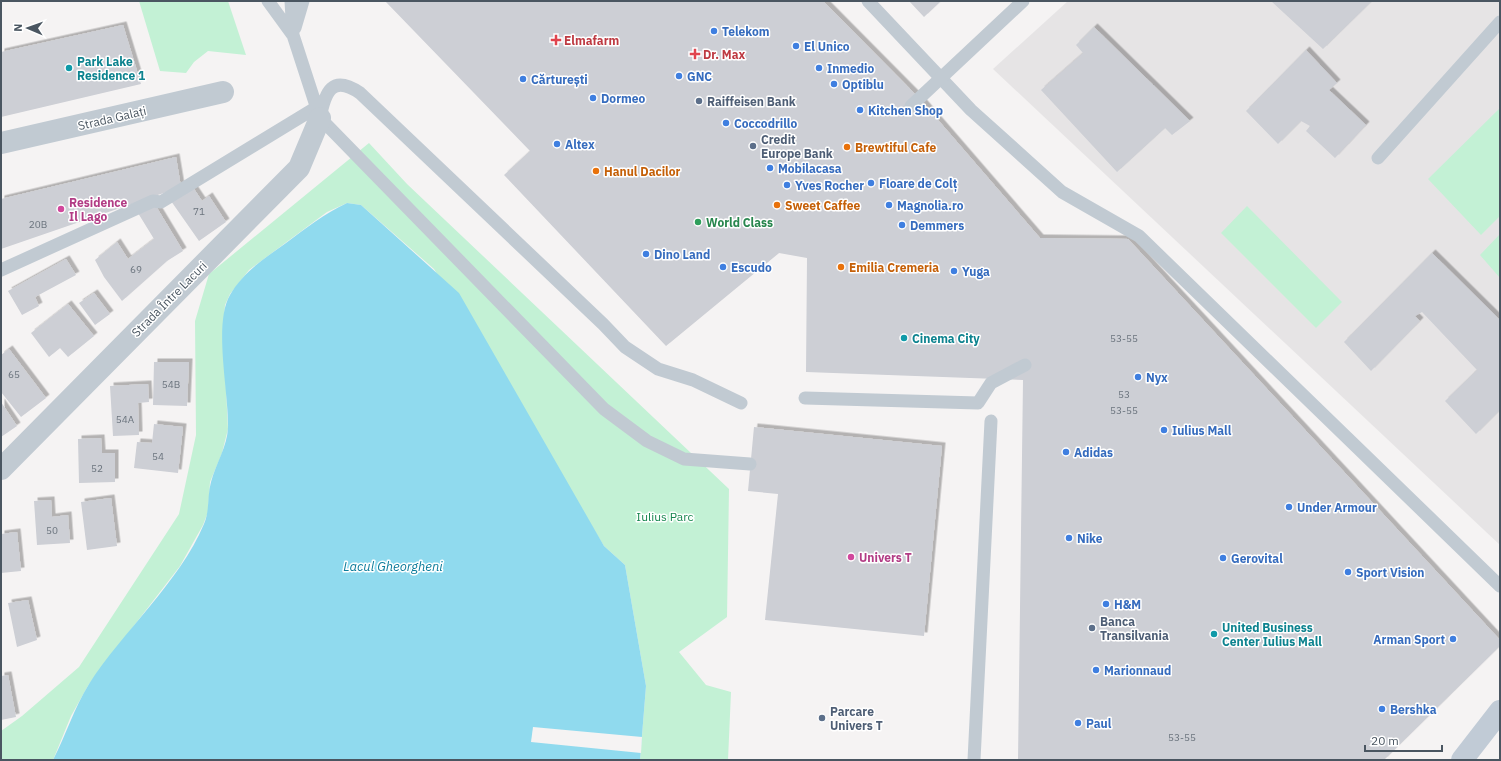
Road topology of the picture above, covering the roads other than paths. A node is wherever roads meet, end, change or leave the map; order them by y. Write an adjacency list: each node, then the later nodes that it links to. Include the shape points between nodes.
1 (268, 1): 7 (lane)
2 (291, 1): 7 (lane)
3 (303, 1): 7 (lane)
4 (868, 1): 20 (lane, via 972,110 1062,192 1139,236)
5 (1023, 1): 9 (lane, bridge)
6 (1500, 22): 12 (lane)
7 (293, 35): 10 (lane)
8 (223, 92): 11 (street, Strada Galați)
9 (911, 106)
10 (319, 112): 13 (lane, via 161,202 153,201); 16 (lane, via 332,88 340,85 349,86 360,93 603,324 625,348 658,369 694,380); 18 (lane, via 604,409 647,441 684,459); 19 (street, Strada Între Lacuri, via 299,168)
11 (1, 143)
12 (1378, 158)
13 (1, 270)
14 (1025, 365): 15 (lane, via 991,383 978,403)
15 (805, 398)
16 (741, 403)
17 (991, 421): 22 (lane)
18 (750, 464)
19 (1, 469)
20 (1500, 586)
21 (1500, 711): 23 (main road)
22 (974, 760)
23 (1462, 760)

